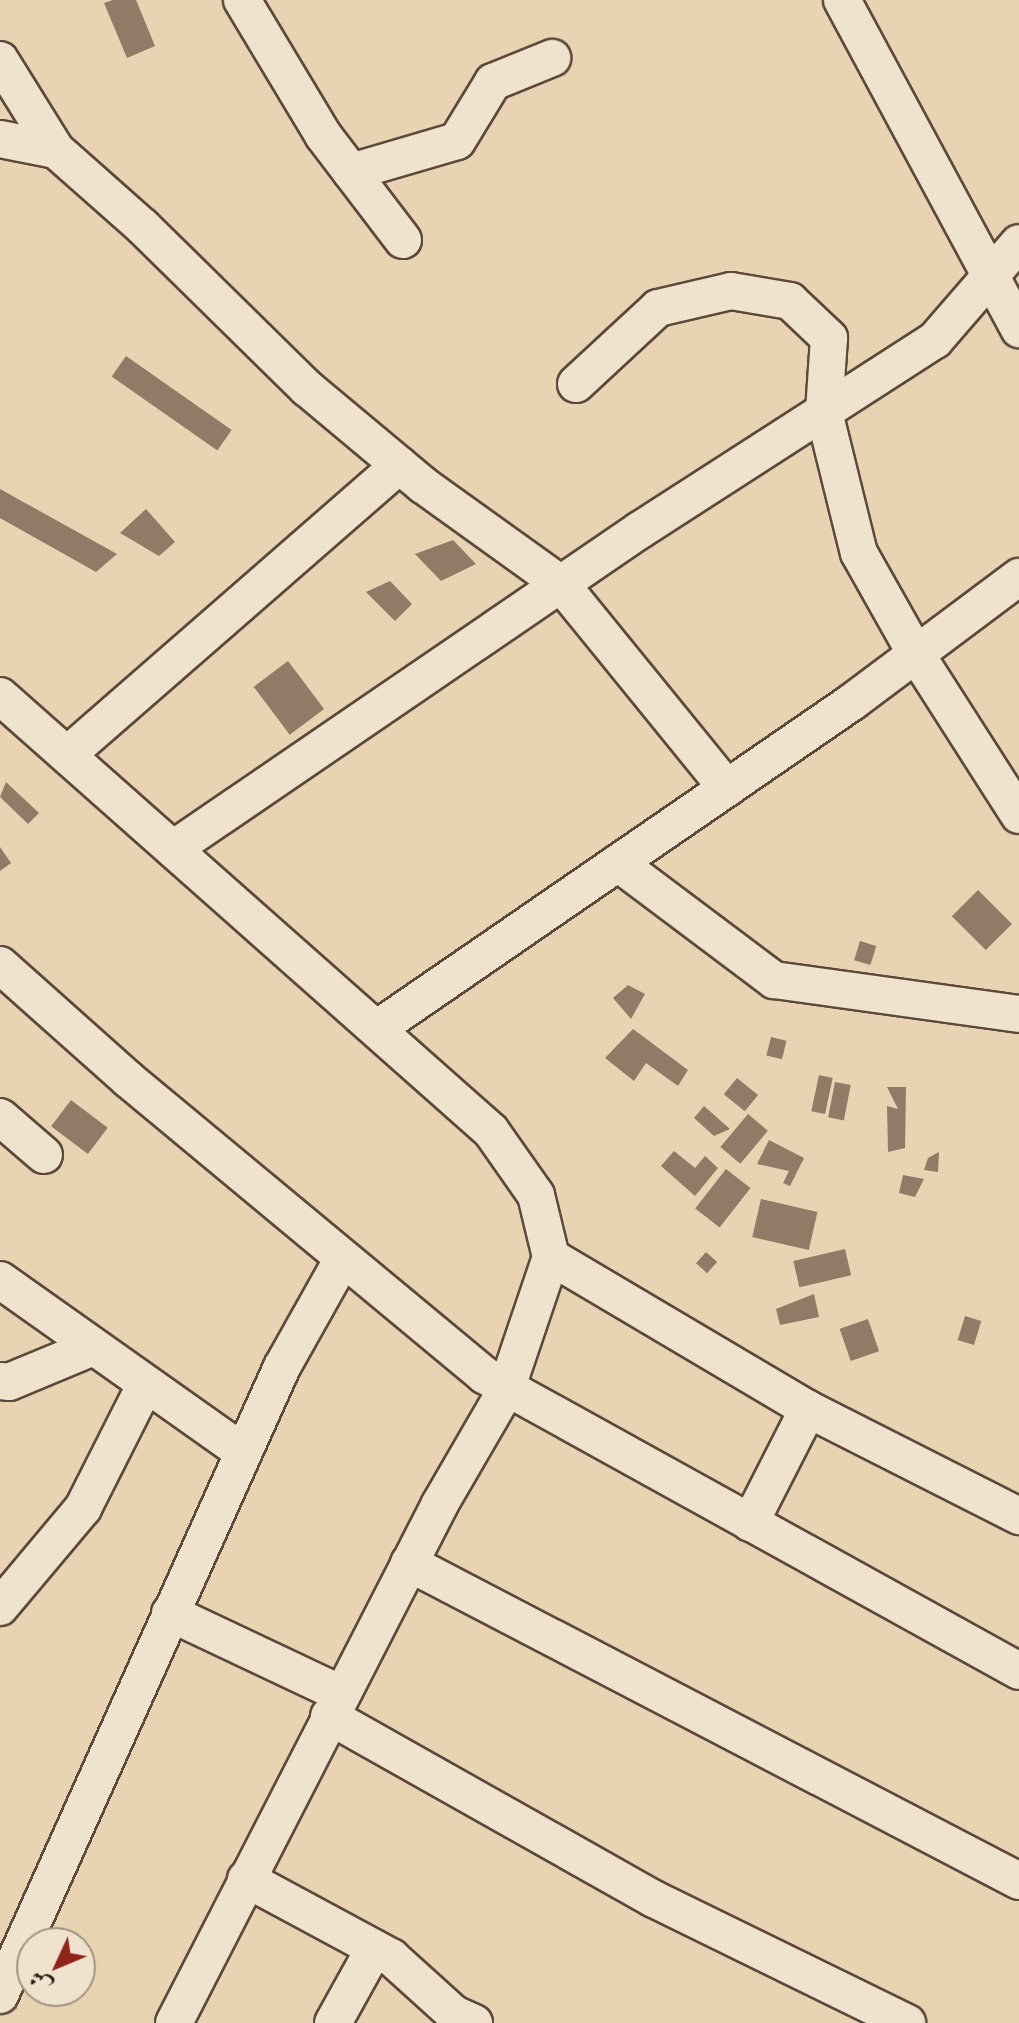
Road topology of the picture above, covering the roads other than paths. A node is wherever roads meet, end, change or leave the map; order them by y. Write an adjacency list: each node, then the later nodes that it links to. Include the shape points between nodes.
1 (242, 0): 7 (street)
2 (842, 0): 10 (street)
3 (552, 58): 7 (street, via 493,82 457,141)
4 (0, 60): 6 (street)
5 (0, 139): 6 (street)
6 (56, 150): 14 (street, via 307,388)
7 (351, 172): 8 (street)
8 (403, 240)
9 (1019, 243): 10 (street)
10 (989, 278): 11 (street); 13 (street, via 935,340)
11 (1019, 329)
12 (576, 384): 13 (street, via 658,308 731,291 790,301 829,338)
13 (824, 412): 16 (street); 17 (street, via 859,553)
14 (399, 465): 16 (street); 19 (street)
15 (1019, 577): 17 (street)
16 (561, 584): 20 (street); 22 (street)
17 (916, 654): 20 (street); 21 (street)
18 (0, 696): 19 (street)
19 (67, 755): 22 (street)
20 (727, 788): 23 (street)
21 (1019, 815)
22 (173, 849): 26 (street)
23 (618, 863): 25 (street, via 774,980); 26 (street)
24 (0, 965): 30 (street)
25 (1019, 1014)
26 (378, 1028): 29 (street, via 491,1131 536,1195)
27 (0, 1117): 28 (street)
28 (44, 1155)
29 (551, 1257): 35 (street); 36 (street)
30 (342, 1260): 35 (street); 37 (street, via 282,1367)
31 (0, 1280): 32 (street)
32 (91, 1348): 33 (street, via 9,1382); 34 (street)
33 (0, 1381)
34 (145, 1385): 37 (street); 41 (street, via 83,1508)
35 (506, 1390): 39 (street); 40 (street)
36 (808, 1409): 38 (street); 39 (street)
37 (243, 1452): 42 (street)
38 (1019, 1516)
39 (750, 1523): 43 (street)
40 (409, 1563): 44 (street); 46 (street)
41 (0, 1607)
42 (170, 1613): 44 (street); 48 (street)
43 (1019, 1671)
44 (335, 1705): 45 (street); 52 (street, via 654,1899)
45 (246, 1879): 47 (street); 49 (street)
46 (1019, 1881)
47 (374, 1949): 50 (street); 51 (street, via 391,1957 454,2014)
48 (0, 1995)
49 (174, 2023)
50 (333, 2023)
51 (474, 2023)
52 (907, 2023)

